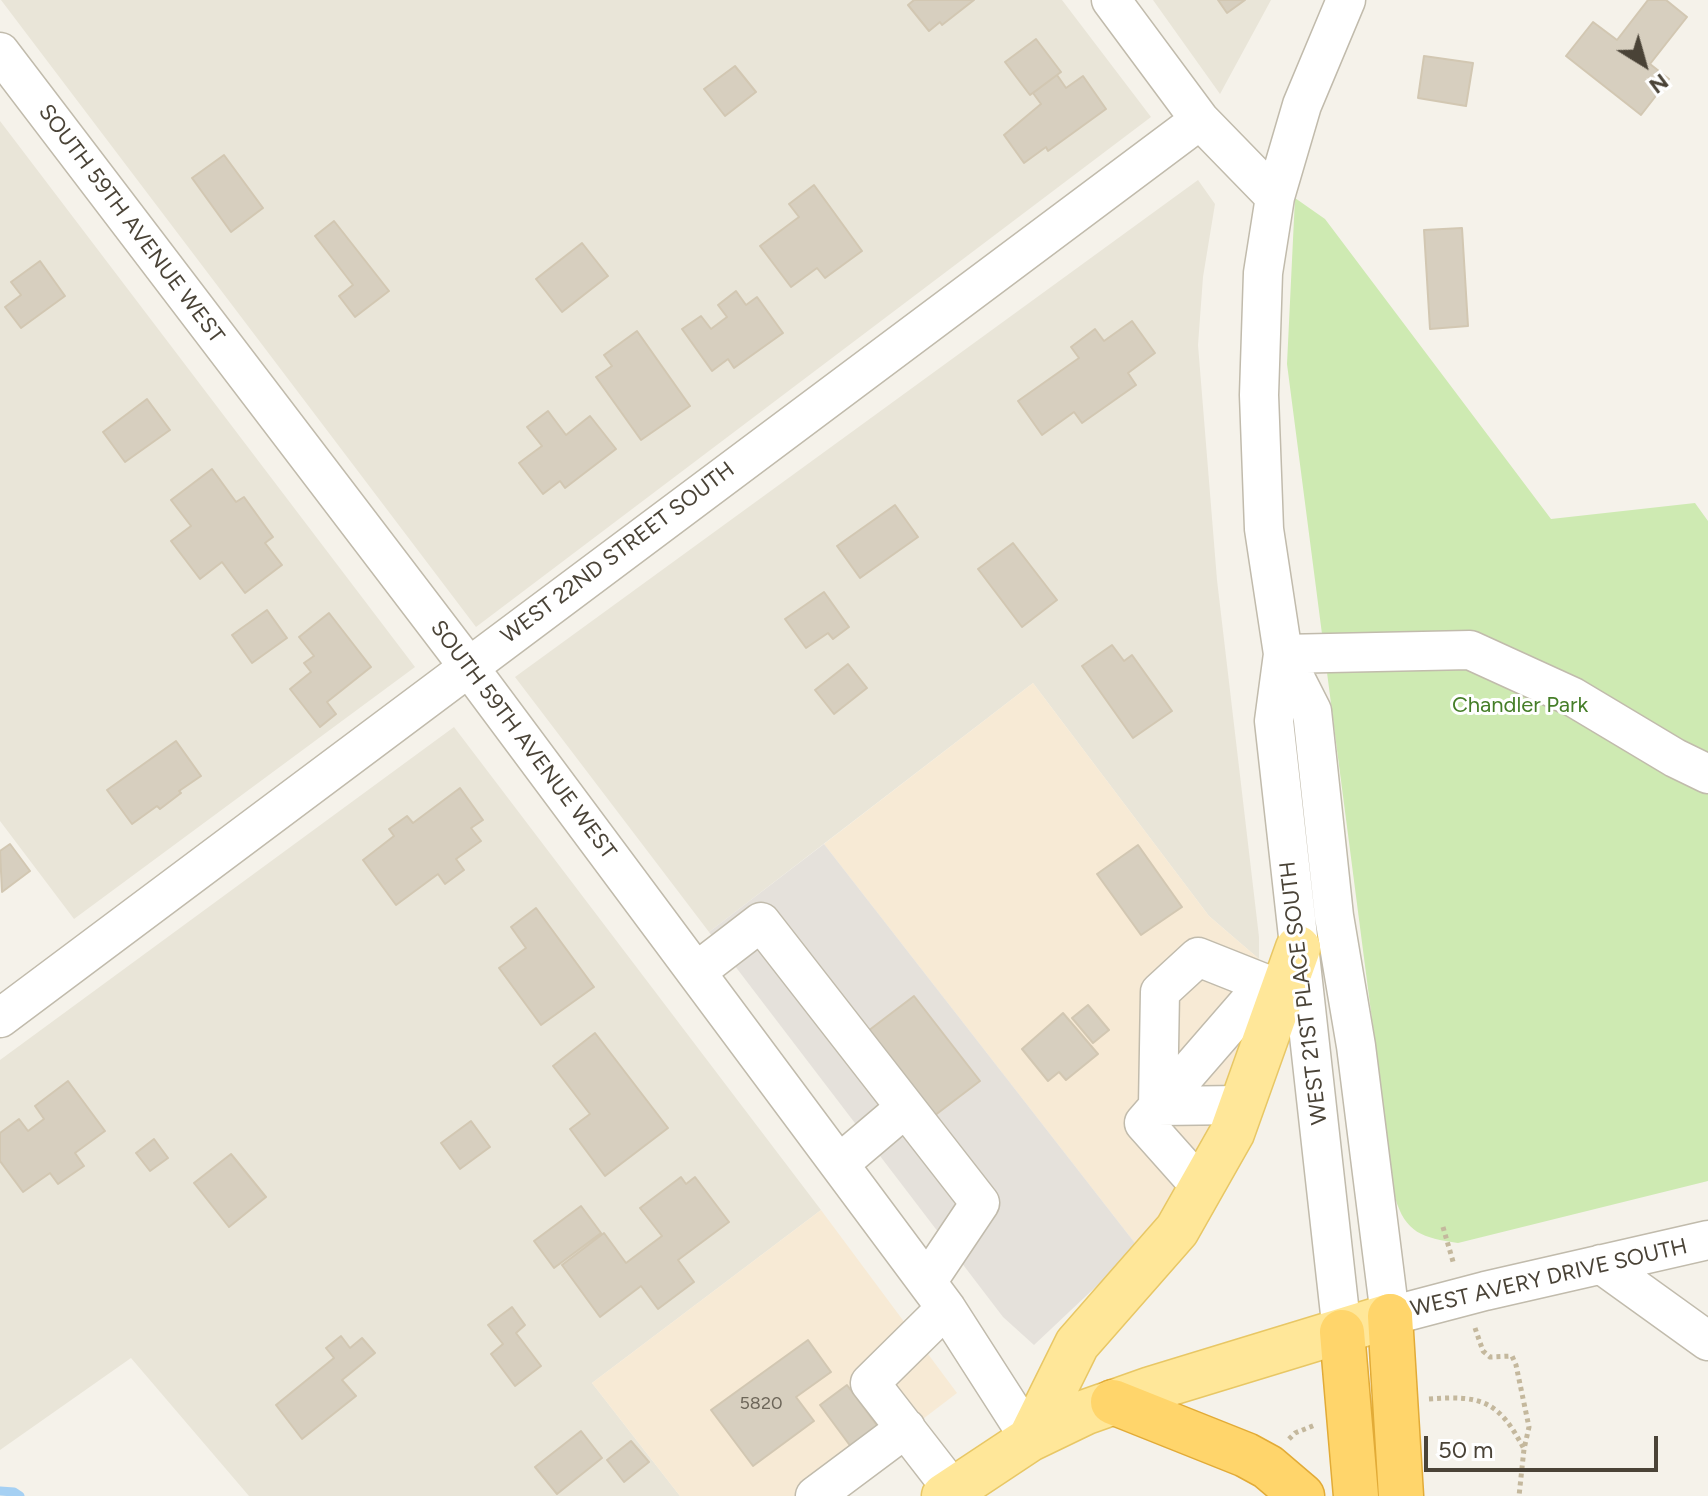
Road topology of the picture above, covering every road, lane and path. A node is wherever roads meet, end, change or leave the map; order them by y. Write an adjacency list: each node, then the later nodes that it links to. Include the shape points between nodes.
1 (1111, 0): 4 (street)
2 (1346, 0): 5 (street, via 1302,105)
3 (0, 52): 7 (street, SOUTH 59TH AVENUE WEST)
4 (1200, 120): 5 (street); 7 (street, WEST 22ND STREET SOUTH)
5 (1275, 197): 6 (street, WEST 21ST PLACE SOUTH, via 1263,273 1259,395 1264,529)
6 (1283, 654): 8 (street, via 1470,650 1573,697); 9 (street, WEST 21ST PLACE SOUTH, via 1274,721); 22 (street, WEST 21ST PLACE SOUTH, via 1312,711 1334,916)
7 (468, 666): 10 (street, SOUTH 59TH AVENUE WEST); 11 (street, WEST 22ND STREET SOUTH)
8 (1708, 774)
9 (1286, 969): 12 (main road); 13 (street, via 1249,1002); 13 (street, via 1198,957 1160,992); 23 (street, WEST 21ST PLACE SOUTH)
10 (696, 972): 14 (street, via 761,922); 15 (street, SOUTH 59TH AVENUE WEST)
11 (0, 1018)
12 (1242, 1105): 13 (street); 16 (main road)
13 (1158, 1106): 16 (street, via 1144,1123)
14 (905, 1108): 15 (street); 21 (street, via 980,1203)
15 (839, 1164): 21 (street, SOUTH 59TH AVENUE WEST)
16 (1201, 1187): 30 (main road, via 1177,1230 1077,1344)
17 (1443, 1227): 19 (path)
18 (1708, 1240): 20 (street, WEST AVERY DRIVE SOUTH)
19 (1447, 1244)
20 (1601, 1264): 22 (street, WEST AVERY DRIVE SOUTH); 25 (street)
21 (937, 1295): 29 (street, via 870,1383); 30 (street, SOUTH 59TH AVENUE WEST)
22 (1390, 1316): 23 (main road); 37 (highway)
23 (1342, 1332): 27 (main road); 36 (highway)
24 (1479, 1338): 32 (path, via 1490,1357 1512,1356 1516,1365 1529,1427)
25 (1708, 1341)
26 (1426, 1399): 32 (path, via 1459,1397 1489,1405 1510,1421)
27 (1113, 1402): 30 (main road); 35 (highway, via 1246,1455)
28 (1326, 1420): 31 (path, via 1295,1433)
29 (906, 1428): 33 (street); 34 (street)
30 (1030, 1439): 33 (main road)
31 (1286, 1444)
32 (1524, 1449): 38 (path)
33 (948, 1493)
34 (815, 1496)
35 (1302, 1496)
36 (1356, 1496)
37 (1401, 1496)
38 (1519, 1496)

